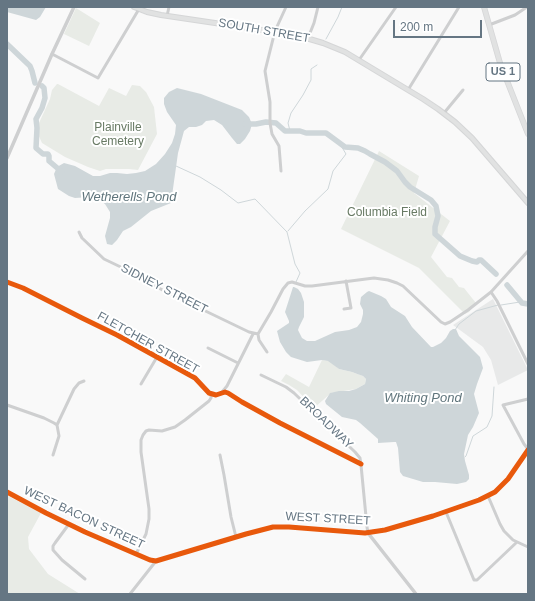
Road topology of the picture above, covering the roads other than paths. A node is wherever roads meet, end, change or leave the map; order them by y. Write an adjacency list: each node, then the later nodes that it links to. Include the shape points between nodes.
1 (74, 7): 15 (street)
2 (134, 7): 10 (main road, SOUTH STREET)
3 (169, 7): 11 (street)
4 (286, 7): 13 (street)
5 (318, 7): 14 (street)
6 (396, 7): 16 (street)
7 (459, 7): 17 (street)
8 (484, 7): 12 (main road, US 1)
9 (527, 7): 12 (street)
10 (139, 9): 11 (main road, SOUTH STREET); 15 (street, via 98,78)
11 (167, 16): 13 (main road, SOUTH STREET)
12 (489, 25): 20 (main road, US 1, via 501,68)
13 (275, 31): 14 (main road, SOUTH STREET); 22 (street, via 265,75 270,102 270,122 272,134 279,146)
14 (308, 38): 16 (main road, SOUTH STREET)
15 (52, 54): 21 (street)
16 (359, 60): 17 (main road, SOUTH STREET)
17 (408, 90): 19 (main road, SOUTH STREET)
18 (463, 90): 19 (street)
19 (444, 113): 23 (main road, SOUTH STREET, via 472,138)
20 (528, 134)
21 (7, 158)
22 (281, 171)
23 (528, 203)
24 (79, 232): 30 (street, SIDNEY STREET, via 104,259)
25 (528, 251): 28 (street)
26 (346, 281): 28 (street, via 374,278 397,283 446,324); 29 (street, via 351,308); 31 (street, via 312,286 288,283)
27 (7, 282): 34 (street, FLETCHER STREET)
28 (491, 292): 36 (street)
29 (344, 309)
30 (253, 334): 31 (street, SIDNEY STREET); 35 (street)
31 (258, 334): 33 (street)
32 (208, 348): 35 (street)
33 (267, 352)
34 (157, 357): 39 (street); 41 (street, FLETCHER STREET, via 195,378)
35 (238, 363): 40 (street)
36 (528, 364)
37 (261, 375): 48 (street, BROADWAY, via 286,387 299,397 355,452)
38 (84, 381): 44 (street, via 74,389)
39 (141, 384)
40 (221, 393): 41 (street); 48 (street, via 228,393)
41 (211, 394): 57 (street, via 208,401 175,427 162,431 149,430 142,438 149,520 146,534)
42 (528, 398): 45 (street, via 503,405)
43 (7, 405): 44 (street)
44 (57, 425): 46 (street, via 59,436)
45 (528, 450): 50 (street, WEST STREET, via 502,486)
46 (53, 455)
47 (220, 456): 54 (street)
48 (361, 464): 53 (street, BROADWAY)
49 (7, 492): 52 (street, WEST BACON STREET)
50 (488, 496): 51 (street, WEST STREET); 55 (street, via 502,527)
51 (446, 512): 53 (street, WEST STREET); 55 (street, via 475,580)
52 (69, 524): 57 (street, WEST BACON STREET); 59 (street, via 53,546 53,550)
53 (368, 533): 54 (street, WEST STREET, via 279,527); 61 (street)
54 (236, 537): 58 (street, WEST STREET)
55 (517, 542): 56 (street)
56 (528, 547)
57 (136, 554): 58 (street, WEST BACON STREET)
58 (156, 561): 60 (street)
59 (84, 579)
60 (130, 594)
61 (416, 594)

